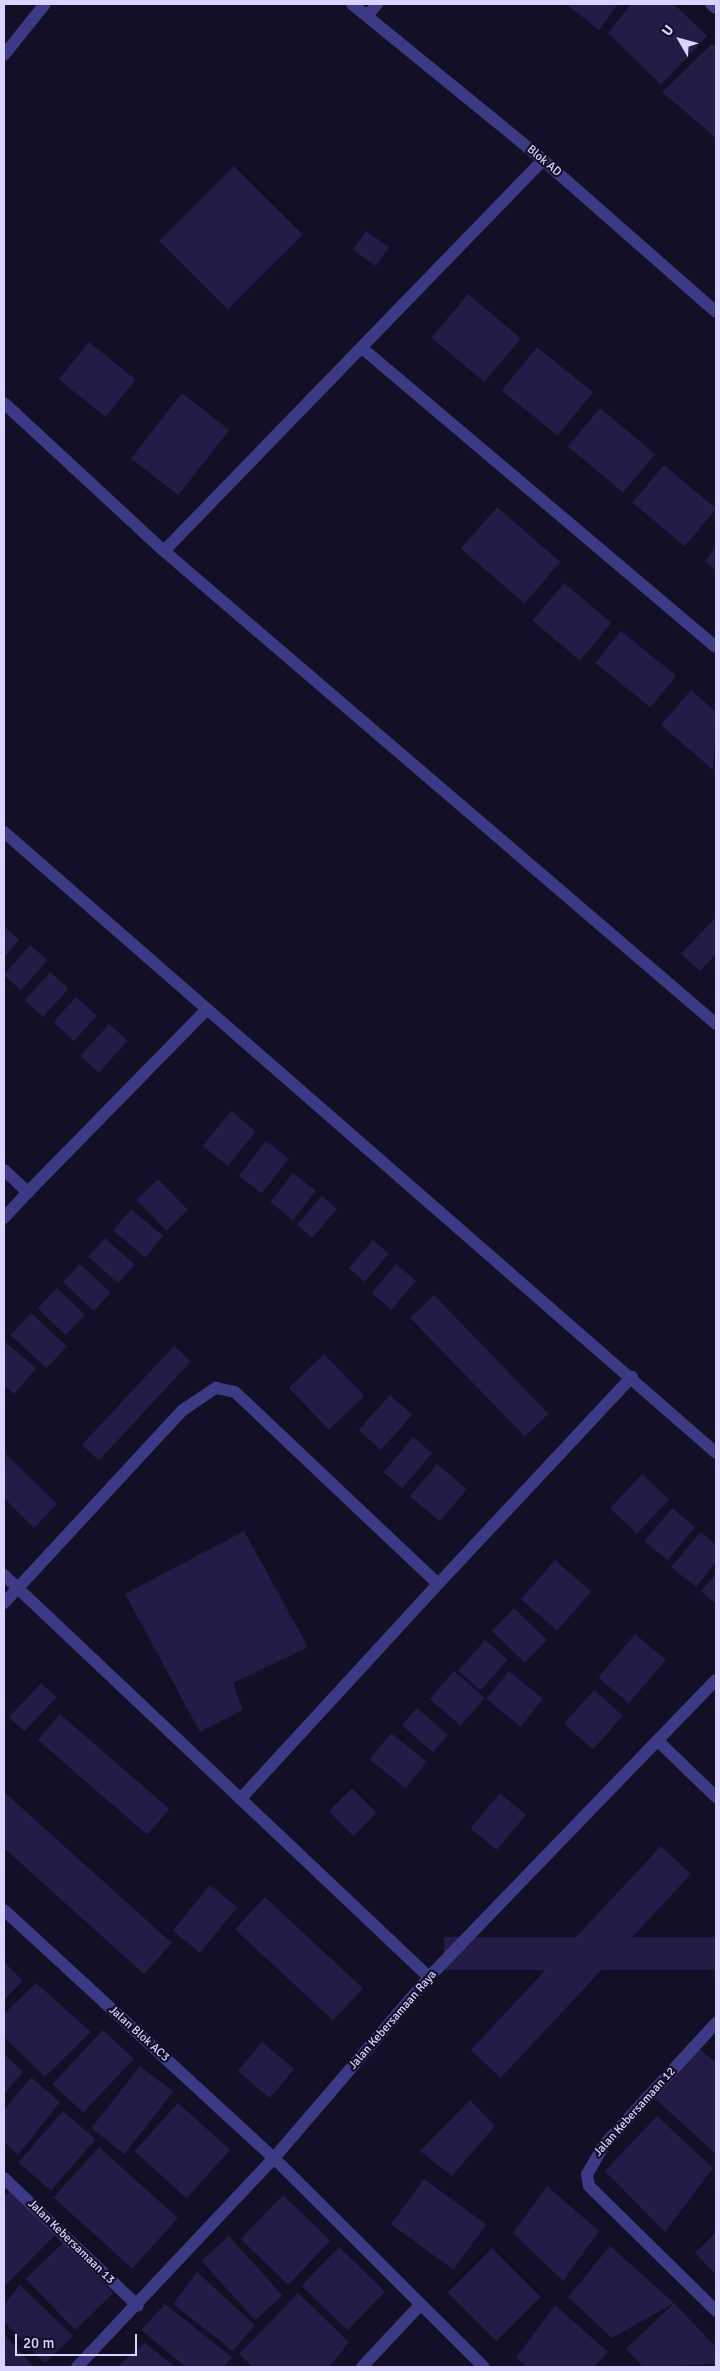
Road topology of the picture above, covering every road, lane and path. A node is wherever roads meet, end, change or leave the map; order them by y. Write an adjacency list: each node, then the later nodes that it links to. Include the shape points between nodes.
1 (45, 4): 7 (street)
2 (352, 4): 6 (street, Blok AD)
3 (377, 4): 6 (street)
4 (711, 4): 5 (street)
5 (716, 8)
6 (367, 16): 8 (street, Blok AD)
7 (6, 48)
8 (544, 160): 9 (street, Blok AD); 10 (street)
9 (716, 312)
10 (362, 348): 12 (street); 13 (street)
11 (4, 403): 12 (street)
12 (164, 551): 16 (street)
13 (716, 647)
14 (4, 832): 15 (street)
15 (207, 1009): 18 (street); 20 (street)
16 (716, 1024)
17 (4, 1170): 18 (street)
18 (28, 1192): 19 (street)
19 (4, 1218)
20 (632, 1377): 21 (street); 23 (street)
21 (716, 1453)
22 (4, 1575): 24 (street)
23 (438, 1584): 24 (street, via 235,1392 216,1388 183,1410); 29 (street)
24 (18, 1588): 25 (street); 29 (street)
25 (4, 1603)
26 (716, 1680): 27 (street, Jalan Kebersamaan Raya)
27 (658, 1741): 28 (street); 31 (street, Jalan Kebersamaan Raya)
28 (716, 1797)
29 (240, 1799): 31 (street)
30 (4, 1910): 33 (street, Jalan Blok AC3)
31 (429, 1978): 33 (street, Jalan Kebersamaan Raya)
32 (716, 2023): 37 (street, Jalan Kebersamaan 12, via 604,2145 587,2174 589,2186)
33 (274, 2158): 35 (street, Jalan Kebersamaan Raya); 36 (street, Jalan Blok AC3)
34 (4, 2178): 35 (street, Jalan Kebersamaan 13)
35 (138, 2306): 38 (street, Jalan Kebersamaan Raya)
36 (419, 2306): 39 (street); 40 (street, Jalan Blok AC3)
37 (716, 2311)
38 (77, 2367)
39 (362, 2367)
40 (484, 2367)

